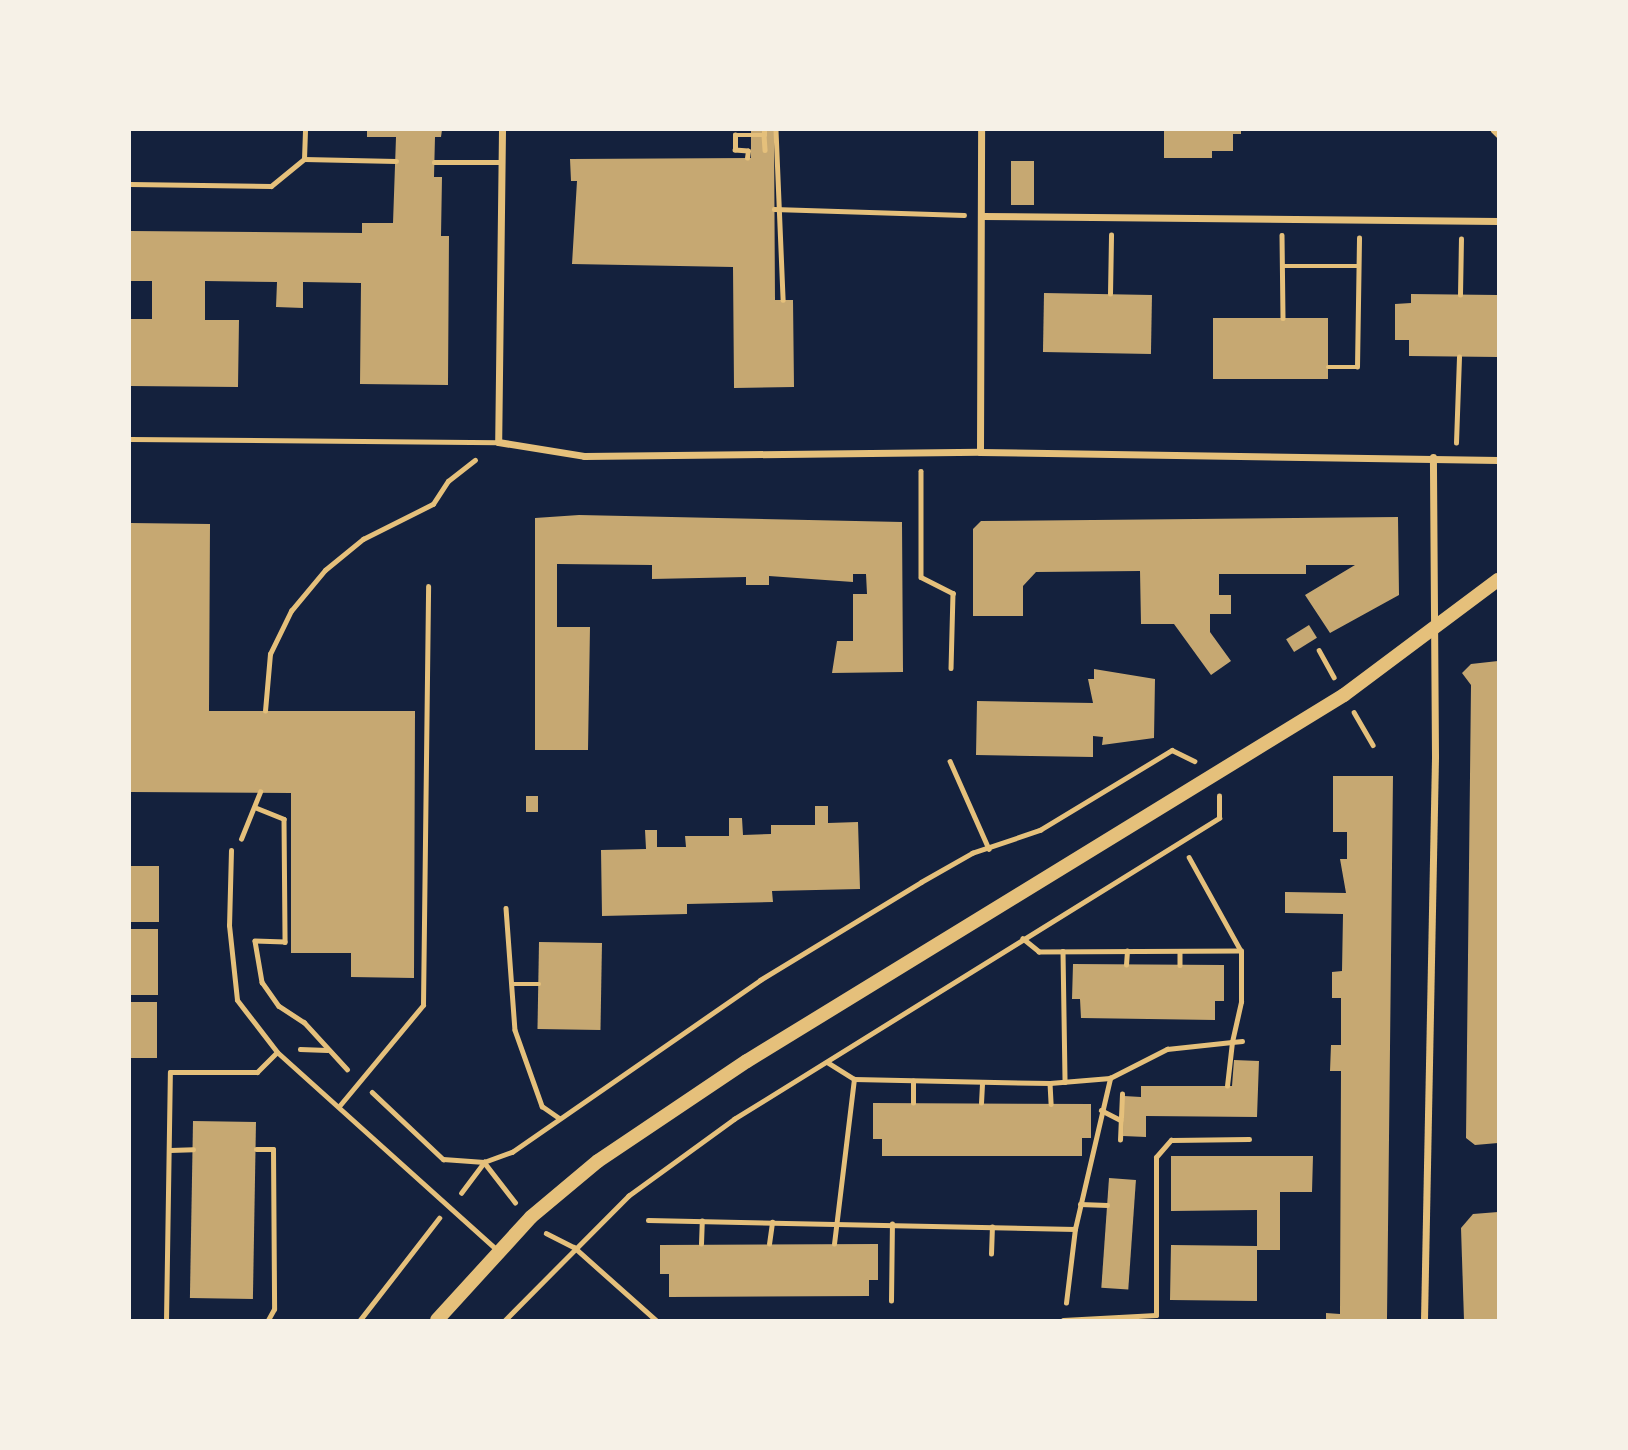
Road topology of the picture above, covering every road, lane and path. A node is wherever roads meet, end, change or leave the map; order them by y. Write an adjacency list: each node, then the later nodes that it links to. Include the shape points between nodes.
1 (304, 130): 10 (lane)
2 (502, 130): 13 (street)
3 (776, 130): 16 (path)
4 (981, 130): 18 (street)
5 (1493, 130): 7 (path)
6 (764, 132): 8 (path); 9 (path, via 735,135 735,150 748,151)
7 (1499, 135)
8 (765, 150)
9 (747, 158)
10 (304, 159): 11 (lane); 14 (lane, via 271,186)
11 (396, 161)
12 (434, 162): 13 (lane)
13 (502, 162): 33 (street)
14 (130, 184)
15 (775, 209): 16 (path)
16 (784, 210): 17 (path); 28 (path)
17 (936, 215)
18 (982, 216): 19 (street); 34 (street)
19 (1282, 219): 20 (street); 24 (path)
20 (1359, 220): 21 (street); 25 (path)
21 (1461, 220): 22 (street); 27 (path)
22 (1499, 221)
23 (1111, 254): 26 (path)
24 (1282, 266): 25 (path); 29 (path)
25 (1359, 266): 31 (path, via 1357,367)
26 (1110, 294)
27 (1460, 295)
28 (783, 300)
29 (1283, 318)
30 (1458, 357): 37 (path)
31 (1328, 367)
32 (130, 439): 33 (lane)
33 (498, 442): 35 (street, via 584,456); 43 (path, via 448,481 433,505 363,539 325,570 291,611 270,654)
34 (980, 452): 35 (street); 36 (street)
35 (921, 453): 42 (path, via 921,577 953,593)
36 (1433, 457): 37 (street); 41 (street)
37 (1456, 458): 38 (street)
38 (1499, 460)
39 (1499, 580): 41 (main road)
40 (428, 586): 69 (lane, via 422,1005)
41 (1434, 625): 46 (main road, via 1344,695); 115 (street)
42 (951, 668)
43 (265, 711)
44 (1172, 750): 50 (path, via 1040,830)
45 (950, 761): 50 (path)
46 (1219, 771): 53 (path, via 1219,818); 105 (main road, via 747,1061 567,1184)
47 (260, 792): 48 (path)
48 (257, 808): 49 (path); 69 (path, via 284,818 285,942 254,941 262,982 279,1006 304,1021)
49 (231, 850): 64 (lane, via 229,925 237,1000)
50 (989, 850): 80 (path, via 972,853 760,980)
51 (1189, 857): 56 (path)
52 (506, 908): 60 (path)
53 (1023, 939): 54 (path, via 1039,952); 65 (path)
54 (1063, 951): 55 (path); 70 (path)
55 (1127, 951): 57 (path); 58 (path)
56 (1241, 951): 57 (path); 63 (path, via 1241,1002)
57 (1180, 952): 59 (path)
58 (1126, 965)
59 (1180, 965)
60 (512, 984): 61 (path); 80 (path, via 515,1030 542,1106)
61 (539, 984)
62 (1242, 1041): 63 (path)
63 (1232, 1042): 66 (path, via 1167,1049); 73 (path)
64 (277, 1052): 78 (lane); 86 (lane, via 257,1072 170,1072)
65 (827, 1062): 67 (path); 104 (path, via 649,1180)
66 (1110, 1078): 70 (path); 79 (path)
67 (853, 1079): 68 (path); 95 (path)
68 (914, 1081): 71 (path); 75 (path)
69 (361, 1082): 78 (lane); 87 (path, via 443,1158)
70 (1065, 1082): 72 (path)
71 (982, 1083): 72 (path); 76 (path)
72 (1050, 1083): 77 (path)
73 (1227, 1086)
74 (1122, 1094): 81 (path)
75 (913, 1103)
76 (981, 1103)
77 (1051, 1104)
78 (340, 1105): 105 (lane)
79 (1101, 1110): 81 (path); 90 (path)
80 (559, 1118): 87 (path, via 512,1152)
81 (1121, 1120): 83 (path)
82 (1249, 1139): 108 (lane, via 1171,1140 1156,1157 1156,1315)
83 (1120, 1140)
84 (193, 1149): 86 (lane)
85 (256, 1149): 110 (lane, via 273,1149 274,1309)
86 (170, 1150): 109 (lane)
87 (484, 1161): 88 (path); 89 (path)
88 (496, 1182)
89 (468, 1185)
90 (1080, 1204): 91 (path); 98 (path)
91 (1107, 1205)
92 (648, 1220): 93 (path)
93 (702, 1221): 94 (path); 101 (path)
94 (772, 1222): 95 (path); 102 (path)
95 (839, 1222): 96 (path); 103 (path)
96 (892, 1224): 97 (path); 107 (path)
97 (992, 1227): 98 (path); 106 (path)
98 (1075, 1229): 108 (path)
99 (428, 1230): 111 (path)
100 (555, 1242): 104 (path)
101 (701, 1244)
102 (769, 1244)
103 (834, 1244)
104 (575, 1247): 113 (path); 114 (path)
105 (498, 1251): 112 (main road)
106 (991, 1254)
107 (891, 1301)
108 (1064, 1319)
109 (166, 1321)
110 (268, 1321)
111 (360, 1321)
112 (437, 1321)
113 (505, 1321)
114 (656, 1321)
115 (1424, 1321)

